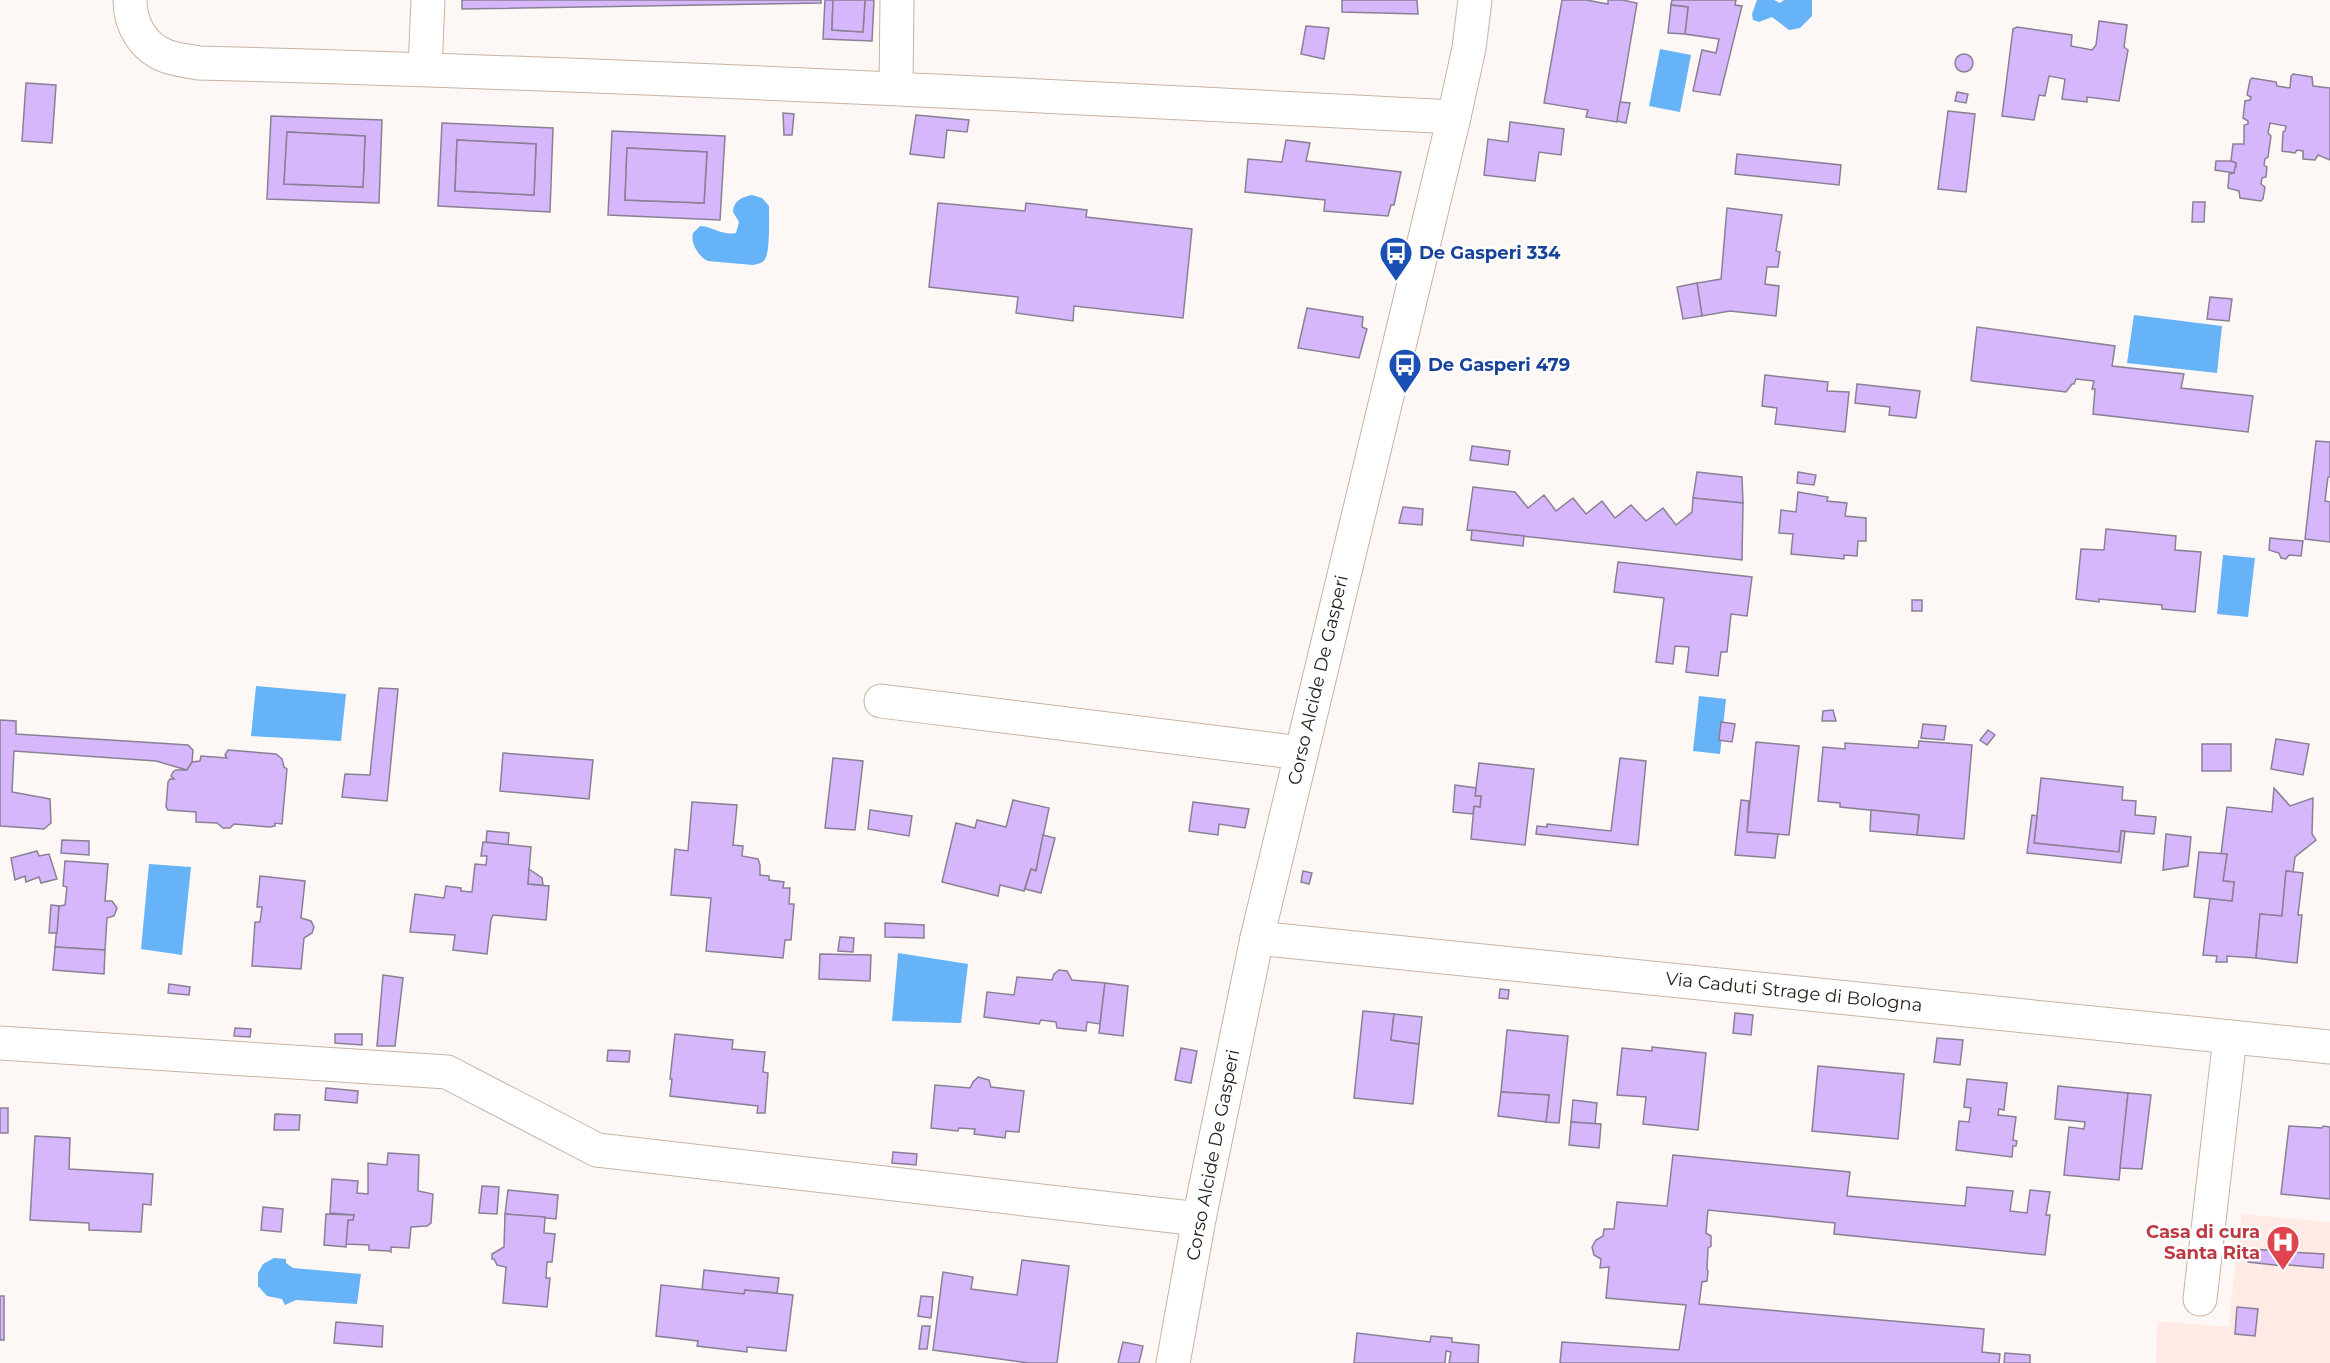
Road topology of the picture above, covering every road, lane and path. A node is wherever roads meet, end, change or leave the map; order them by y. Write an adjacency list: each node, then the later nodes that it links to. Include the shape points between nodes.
1 (130, 0): 5 (street, via 134,24 144,43 167,57 199,63)
2 (429, 0): 5 (street)
3 (897, 0): 6 (street)
4 (1475, 0): 7 (street, Corso Alcide De Gasperi)
5 (425, 69): 6 (street)
6 (896, 88): 7 (street)
7 (1454, 117): 9 (street, Corso Alcide De Gasperi)
8 (881, 701): 9 (street)
9 (1301, 753): 10 (street, Corso Alcide De Gasperi)
10 (1257, 938): 11 (street, Via Caduti Strage di Bologna); 14 (street, Corso Alcide De Gasperi)
11 (2230, 1037): 13 (street, Via Caduti Strage di Bologna); 15 (street)
12 (0, 1043): 14 (street, via 447,1072 597,1150)
13 (2330, 1047)
14 (1199, 1219): 16 (street, Corso Alcide De Gasperi)
15 (2200, 1299)
16 (1173, 1363)

